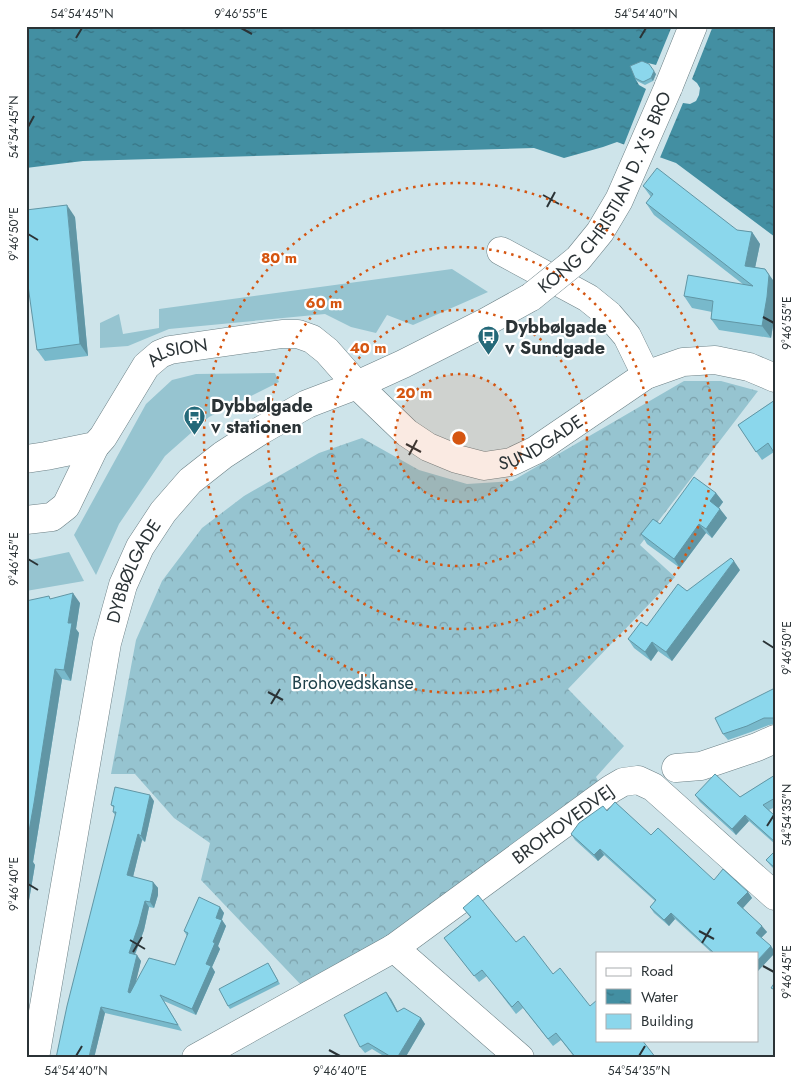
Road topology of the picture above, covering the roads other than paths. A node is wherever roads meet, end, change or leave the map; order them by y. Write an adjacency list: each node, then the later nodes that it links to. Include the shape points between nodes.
1 (693, 26): 3 (street, KONG CHRISTIAN D. X'S BRO, bridge, via 619,200 600,232 578,258)
2 (501, 251): 4 (street, via 588,298 609,315 627,336)
3 (531, 296): 6 (street, DYBBØLGADE, via 470,331)
4 (646, 375): 5 (street, SUNDGADE, via 682,362 714,360 749,367); 6 (street, SUNDGADE, via 536,450 511,462 484,466 428,447 407,433)
5 (775, 378)
6 (357, 385): 7 (street, ALSION, via 327,351 312,339 298,334 170,350 146,366 104,437); 14 (street, DYBBØLGADE, via 307,404 222,455 190,481 162,512 140,547 123,584 106,643)
7 (95, 446): 8 (street); 9 (street, ALSION, via 66,506 52,517)
8 (26, 459)
9 (26, 520)
10 (775, 739): 11 (street, via 701,766)
11 (676, 768)
12 (775, 896): 13 (street, BROHOVEDVEJ, via 653,787 638,780 623,782)
13 (394, 948): 15 (street, BROHOVEDVEJ); 16 (street)
14 (35, 1058)
15 (196, 1058)
16 (520, 1058)

